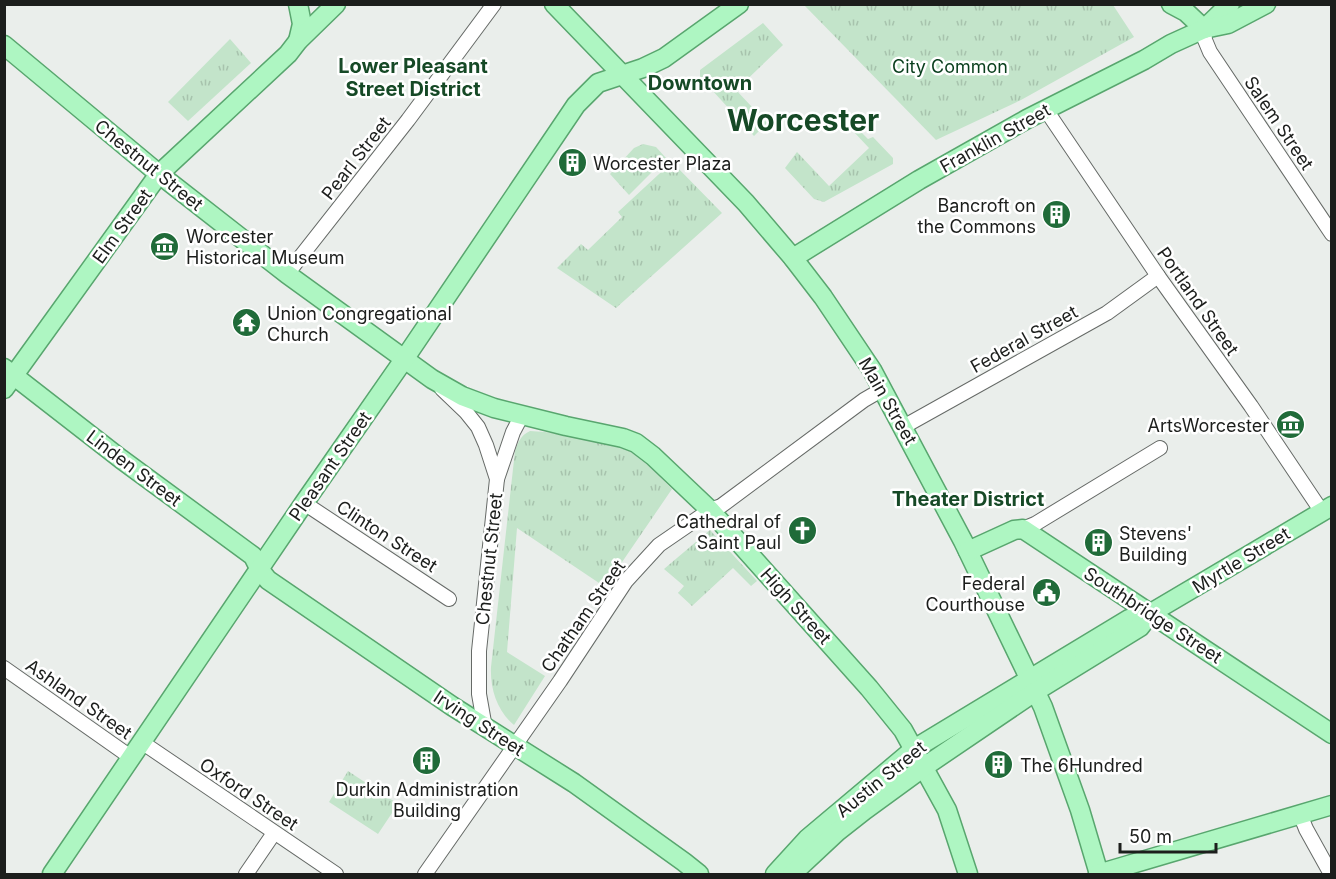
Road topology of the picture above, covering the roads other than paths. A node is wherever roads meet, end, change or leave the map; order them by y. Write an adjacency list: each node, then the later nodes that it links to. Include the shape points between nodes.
1 (298, 4): 10 (main road, via 302,24)
2 (336, 4): 10 (main road, Elm Street)
3 (494, 4): 17 (street, Pearl Street)
4 (554, 4): 12 (main road, Main Street)
5 (740, 4): 12 (main road, Pleasant Street, via 664,58)
6 (1171, 4): 9 (main road)
7 (1230, 4): 9 (main road, Franklin Street)
8 (1266, 4): 9 (main road, Franklin Street, via 1228,24)
9 (1204, 29): 13 (main road, Franklin Street); 15 (street, Salem Street, via 1210,51)
10 (298, 41): 14 (main road, Elm Street)
11 (4, 45): 14 (main road, Chestnut Street)
12 (622, 75): 16 (main road, Main Street, via 746,203); 19 (main road, Pleasant Street, via 598,82 576,105)
13 (1046, 110): 16 (main road, Franklin Street); 18 (street, Portland Street)
14 (159, 174): 17 (main road, Chestnut Street); 20 (main road, Elm Street)
15 (1332, 234)
16 (793, 258): 22 (main road, Main Street)
17 (287, 274): 19 (main road, Chestnut Street)
18 (1158, 276): 24 (street, Federal Street, via 1107,313); 28 (street, Portland Street)
19 (405, 358): 21 (main road, Chestnut Street); 27 (main road, Pleasant Street)
20 (8, 377): 32 (main road, Linden Street, via 253,556)
21 (432, 379): 23 (main road, High Street, via 462,396); 26 (street, Chestnut Street, via 478,427)
22 (883, 389): 24 (main road, Main Street); 29 (street, Chatham Street, via 721,506)
23 (522, 416): 26 (street); 29 (main road, High Street, via 636,443)
24 (903, 427): 31 (main road, Main Street)
25 (1160, 448): 30 (street)
26 (497, 479): 37 (street, Chestnut Street, via 479,651 479,694)
27 (304, 503): 32 (main road, Pleasant Street); 33 (street, Clinton Street)
28 (1327, 509): 34 (main road, Myrtle Street)
29 (710, 510): 40 (street, Chatham Street, via 659,545 626,580); 41 (main road, High Street, via 869,688)
30 (1023, 529): 31 (main road); 34 (main road, Southbridge Street)
31 (968, 551): 36 (main road, Main Street)
32 (260, 570): 37 (main road, Irving Street, via 277,587); 39 (main road, Pleasant Street)
33 (449, 599)
34 (1151, 613): 36 (main road, Myrtle Street, via 1140,627); 38 (main road, Southbridge Street)
35 (4, 669): 42 (street, Ashland Street)
36 (1033, 685): 41 (main road, Austin Street); 43 (main road, Austin Street); 55 (main road, Main Street, via 1077,800)
37 (485, 728): 40 (main road, Irving Street)
38 (1332, 734)
39 (143, 743): 42 (main road, Pleasant Street); 46 (street, Oxford Street)
40 (514, 746): 50 (street, Chatham Street); 51 (main road, Irving Street, via 574,783)
41 (914, 749): 43 (main road, High Street); 52 (main road, Austin Street, via 807,839)
42 (132, 758): 47 (main road, Pleasant Street)
43 (924, 767): 53 (main road, Austin Street, via 837,832); 54 (main road, High Street, via 947,810)
44 (1332, 805): 45 (main road)
45 (1300, 814): 55 (main road); 56 (street)
46 (274, 833): 48 (street); 49 (street, Oxford Street)
47 (52, 874)
48 (246, 874)
49 (336, 874)
50 (425, 874)
51 (699, 874)
52 (776, 874)
53 (792, 874)
54 (968, 874)
55 (1098, 874)
56 (1331, 874)

